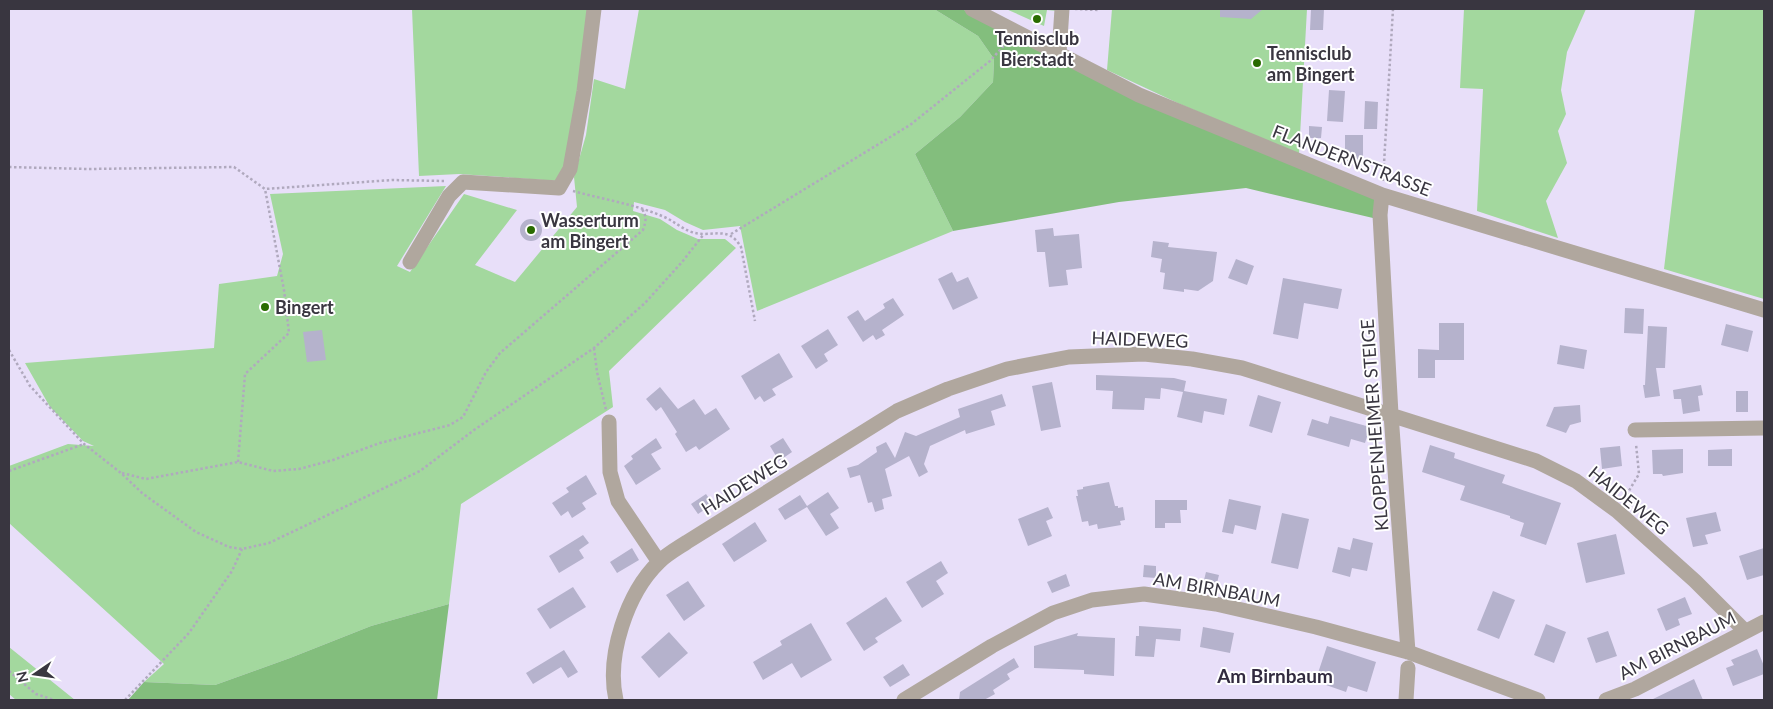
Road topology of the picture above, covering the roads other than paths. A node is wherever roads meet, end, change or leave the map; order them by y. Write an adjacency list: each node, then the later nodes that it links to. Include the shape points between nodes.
1 (594, 9): 6 (street, via 570,169 559,188 463,182 449,196)
2 (972, 9): 4 (street, FLANDERNSTRASSE)
3 (1062, 9): 4 (street)
4 (1060, 54): 5 (street, FLANDERNSTRASSE, via 1139,95)
5 (1382, 195): 7 (street, FLANDERNSTRASSE); 8 (street, KLOPPENHEIMER STEIGE, via 1380,215)
6 (410, 262)
7 (1764, 310)
8 (1391, 414): 12 (street, HAIDEWEG, via 1242,368 1192,359 1144,354 1069,357 1008,369 948,389 897,411); 14 (street, HAIDEWEG, via 1536,460 1576,481 1617,511); 15 (street, KLOPPENHEIMER STEIGE)
9 (609, 422): 12 (street, via 610,472 618,501)
10 (1764, 428): 11 (street)
11 (1636, 430)
12 (659, 562): 17 (street, HAIDEWEG, via 638,589 622,624 614,659)
13 (1764, 622): 14 (street, AM BIRNBAUM)
14 (1745, 631): 21 (street, AM BIRNBAUM, via 1635,689)
15 (1408, 652): 18 (street, AM BIRNBAUM, via 1216,604 1144,594 1092,600 1053,613); 20 (street, AM BIRNBAUM)
16 (1408, 668): 19 (street)
17 (616, 700)
18 (904, 700)
19 (1406, 700)
20 (1538, 700)
21 (1606, 700)

